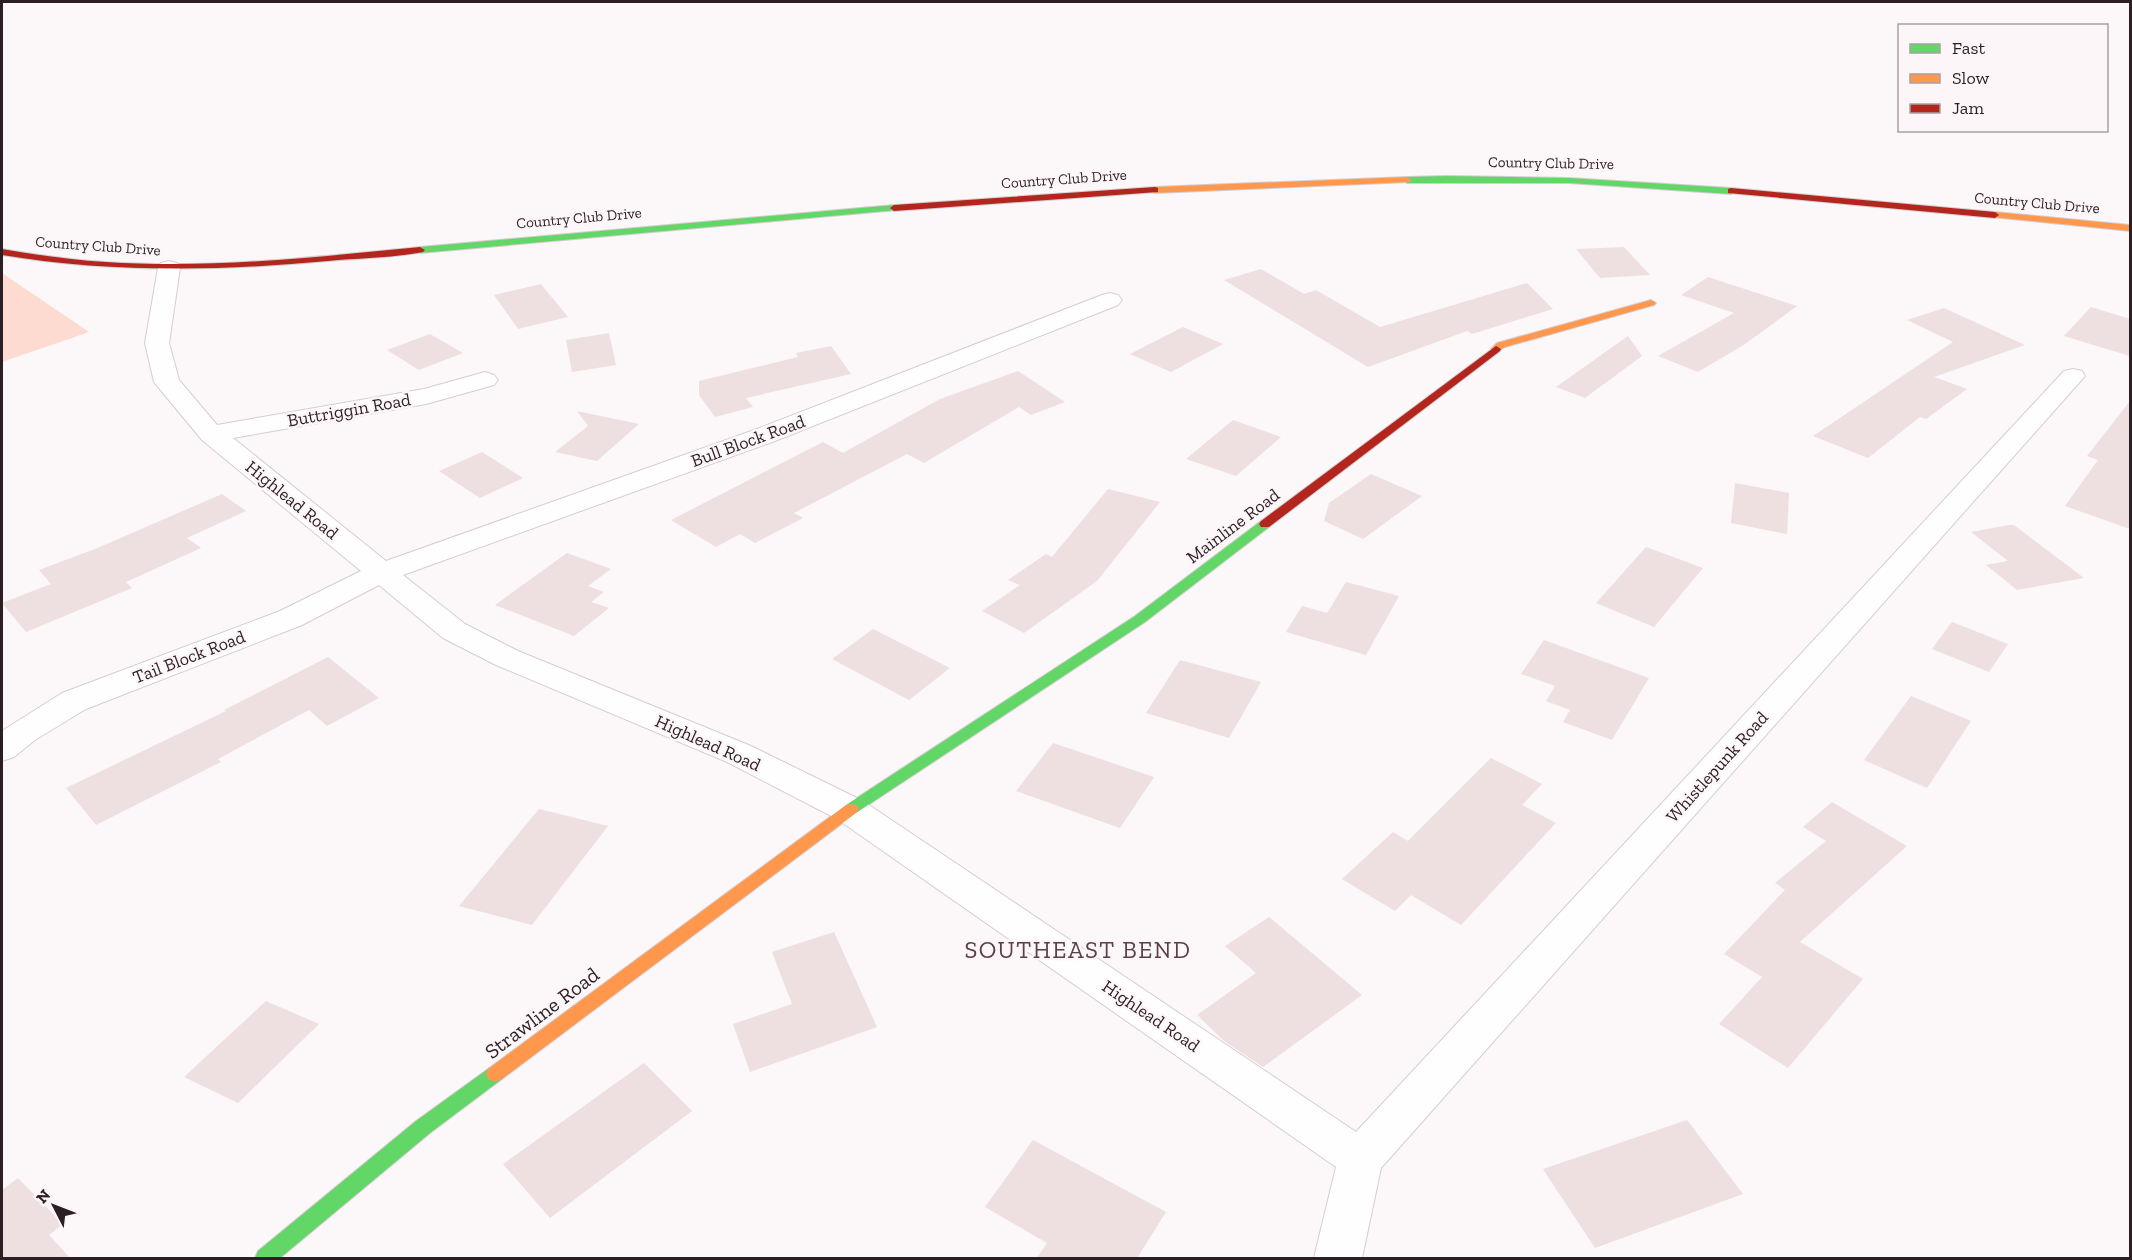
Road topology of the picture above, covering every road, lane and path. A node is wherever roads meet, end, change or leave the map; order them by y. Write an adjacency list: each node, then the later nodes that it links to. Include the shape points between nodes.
1 (2130, 228): 3 (street, Country Club Drive, via 1647,183 1479,177 1096,192 246,266)
2 (2, 252): 3 (street, Country Club Drive, via 30,259)
3 (170, 268): 8 (street, Highlead Road, via 157,343 167,382)
4 (1110, 300): 9 (street, Bull Block Road, via 766,435)
5 (1651, 303): 11 (street, Mainline Road, via 1501,345 1140,619)
6 (2073, 376): 12 (street, Whistlepunk Road)
7 (485, 380): 8 (street, Buttriggin Road, via 426,396)
8 (211, 434): 9 (street, Highlead Road)
9 (382, 572): 10 (street, Tail Block Road, via 291,618 74,701 23,732); 11 (street, Highlead Road, via 454,631 497,653 739,754)
10 (2, 750)
11 (850, 810): 12 (street, Highlead Road); 13 (street, Strawline Road, via 423,1127)
12 (1360, 1159): 14 (street)
13 (265, 1258)
14 (1338, 1258)

